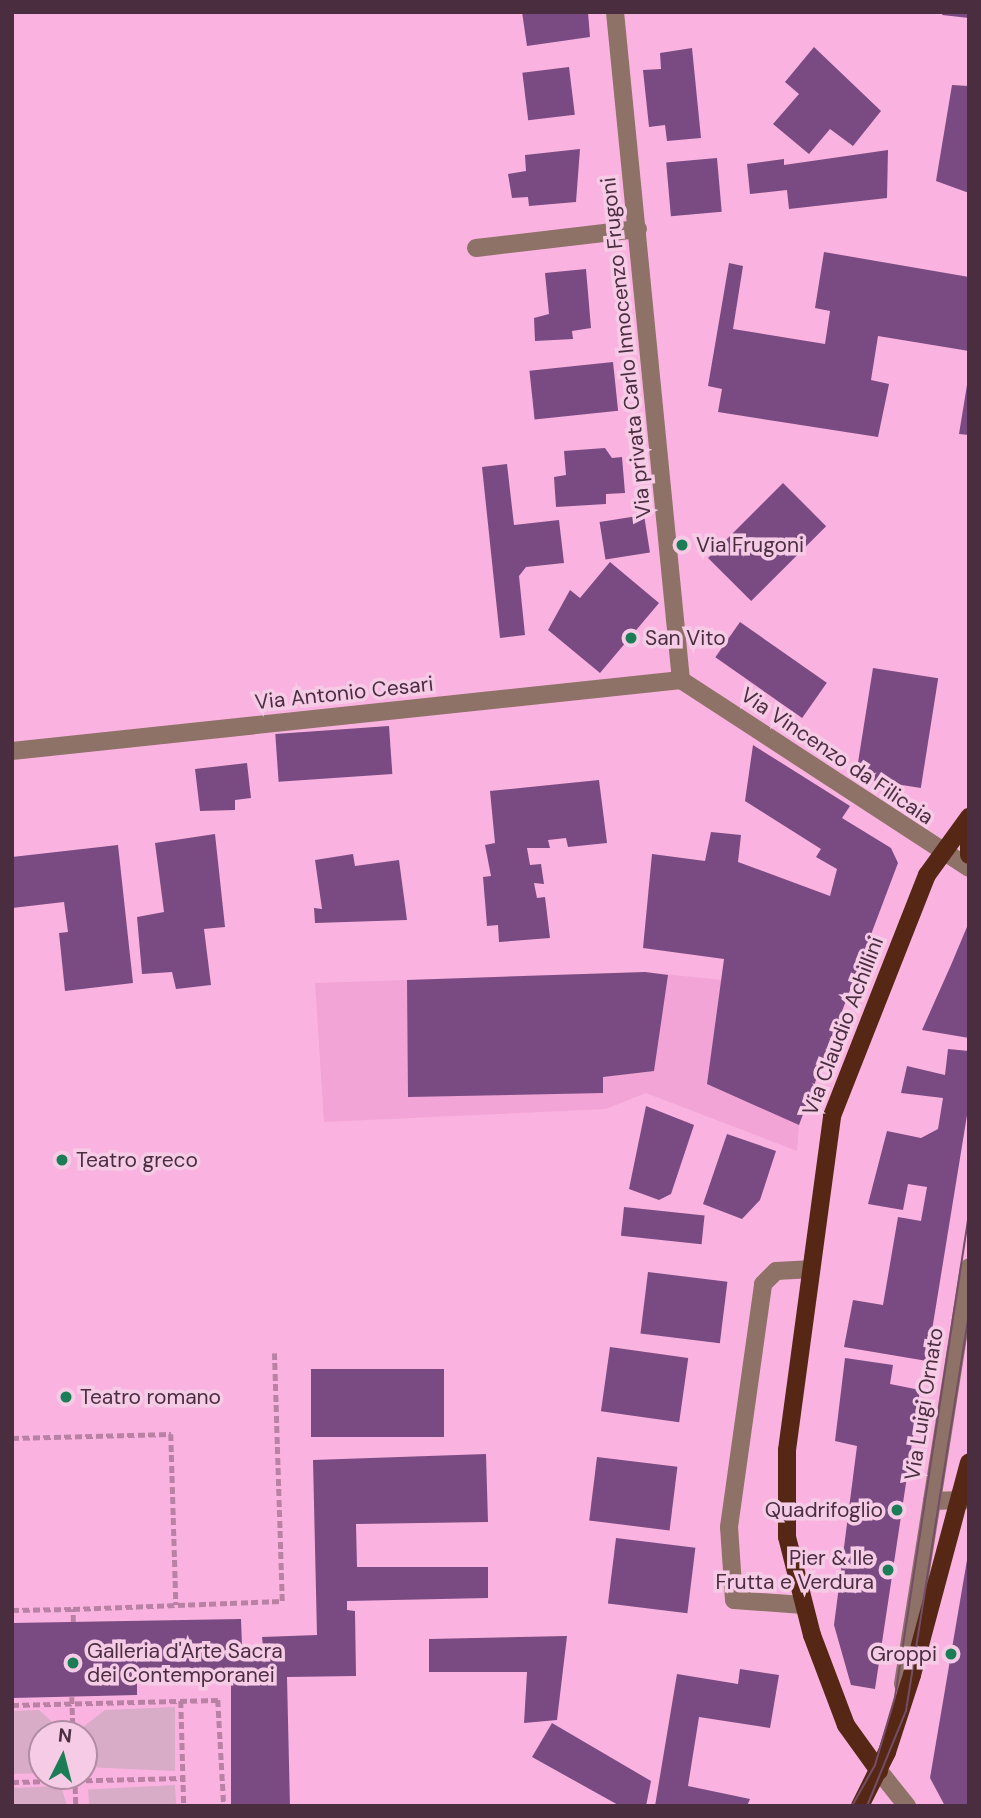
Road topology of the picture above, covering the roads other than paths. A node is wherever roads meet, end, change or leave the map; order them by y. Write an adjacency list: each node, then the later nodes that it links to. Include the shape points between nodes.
1 (615, 12): 2 (street, Via privata Carlo Innocenzo Frugoni)
2 (638, 229): 3 (street); 4 (street, Via privata Carlo Innocenzo Frugoni)
3 (476, 248)
4 (681, 680): 5 (street, Via Antonio Cesari); 7 (street, Via Vincenzo da Filicaia)
5 (12, 751)
6 (969, 818): 7 (main road, Via Claudio Achillini); 8 (main road)
7 (943, 853): 9 (street, Via Vincenzo da Filicaia); 11 (main road, Via Claudio Achillini, via 918,895 832,1116)
8 (969, 855)
9 (969, 868)
10 (969, 1267): 14 (street, Via Luigi Ornato)
11 (809, 1269): 15 (main road, Via Claudio Achillini, via 785,1469 787,1537); 15 (street, via 776,1271 763,1284 729,1527 734,1600)
12 (969, 1463): 13 (main road, Via Luigi Ornato)
13 (965, 1500): 14 (street); 16 (main road, Via Luigi Ornato)
14 (932, 1501): 16 (street, Via Luigi Ornato)
15 (803, 1605): 17 (main road, Via Claudio Achillini, via 834,1699)
16 (898, 1715): 17 (main road, Via Luigi Ornato)
17 (879, 1771): 18 (main road, Via Luigi Ornato); 19 (street)
18 (860, 1806)
19 (907, 1806)

